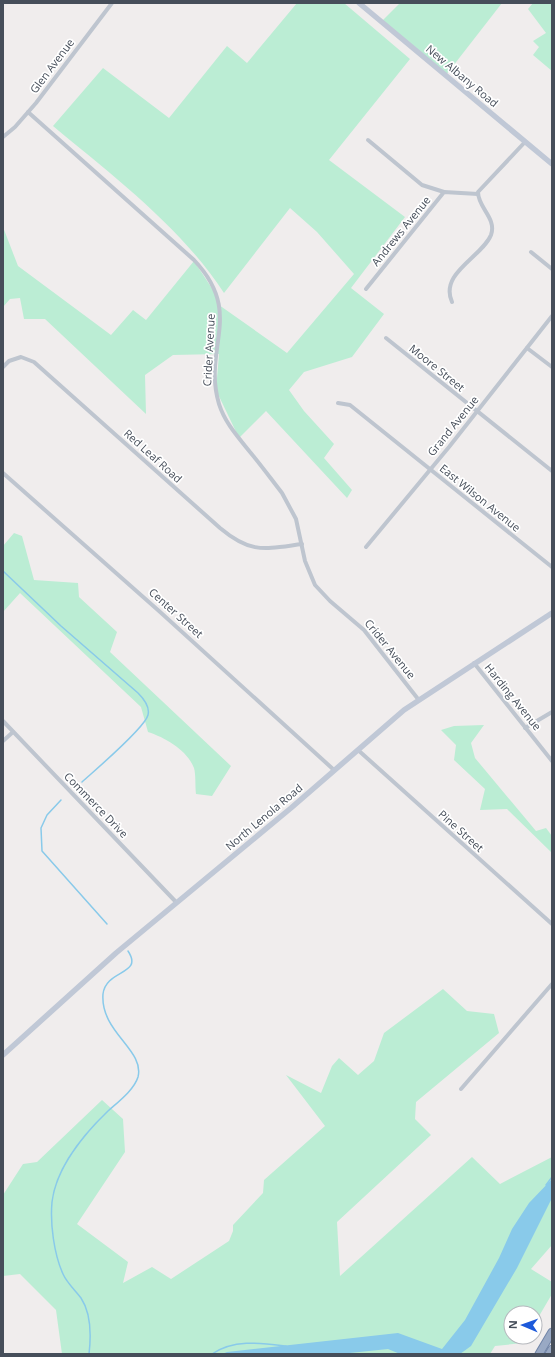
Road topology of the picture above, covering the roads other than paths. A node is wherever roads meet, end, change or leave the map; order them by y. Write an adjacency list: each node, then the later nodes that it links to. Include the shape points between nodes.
1 (112, 3): 3 (street, Glen Avenue)
2 (359, 3): 6 (main road, New Albany Road, via 415,47)
3 (28, 112): 4 (street, Glen Avenue); 24 (street, Crider Avenue, via 194,260 210,280 221,312 215,375 221,410 229,427 286,499 296,519)
4 (3, 137)
5 (368, 140): 8 (street, via 422,185)
6 (525, 142): 7 (main road, New Albany Road); 9 (street, via 485,182)
7 (552, 164)
8 (444, 192): 9 (street, Andrews Avenue); 12 (street, Andrews Avenue)
9 (478, 194): 13 (street, via 478,200 489,216 492,231 487,241 461,268 454,280 450,295)
10 (531, 252): 11 (street)
11 (552, 269)
12 (366, 289)
13 (452, 302)
14 (552, 316): 16 (street, Grand Avenue)
15 (386, 338): 20 (street, Moore Street)
16 (527, 348): 18 (street); 20 (street, Grand Avenue)
17 (3, 367): 24 (street, Red Leaf Road, via 21,357 30,359 241,544 263,548)
18 (552, 367)
19 (338, 403): 21 (street, East Wilson Avenue, via 350,406)
20 (477, 411): 21 (street, Grand Avenue); 22 (street, Moore Street)
21 (430, 469): 25 (street, Grand Avenue); 26 (street, East Wilson Avenue)
22 (552, 471)
23 (3, 473): 37 (street, Center Street)
24 (302, 544): 29 (street, Crider Avenue, via 309,574 319,591 364,630)
25 (366, 547)
26 (552, 567)
27 (552, 612): 28 (main road, North Lenola Road)
28 (474, 663): 29 (main road, North Lenola Road); 32 (street, Harding Avenue)
29 (418, 699): 35 (main road, North Lenola Road)
30 (552, 712): 32 (street)
31 (3, 721): 33 (street, Commerce Drive)
32 (525, 728): 36 (street, Harding Avenue)
33 (13, 732): 34 (street); 38 (street, Commerce Drive)
34 (3, 741)
35 (358, 750): 37 (main road, North Lenola Road); 39 (street, Pine Street)
36 (552, 760)
37 (334, 770): 38 (main road, North Lenola Road)
38 (176, 902): 41 (main road, North Lenola Road, via 105,962)
39 (552, 924)
40 (552, 984): 42 (street)
41 (3, 1055)
42 (461, 1089)
43 (552, 1332): 45 (highway)
44 (552, 1349): 46 (highway)
45 (539, 1354)
46 (549, 1354)

